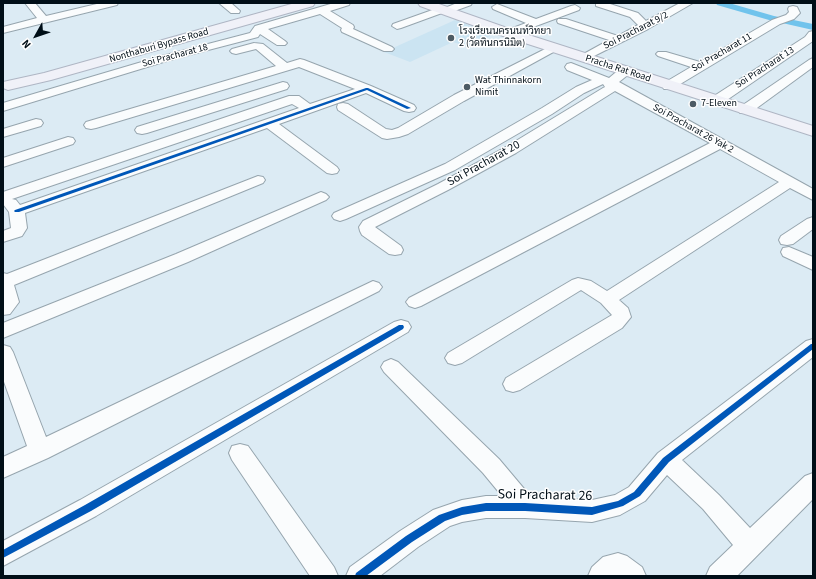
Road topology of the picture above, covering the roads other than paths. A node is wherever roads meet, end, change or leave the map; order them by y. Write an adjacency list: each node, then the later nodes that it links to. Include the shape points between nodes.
1 (30, 3): 22 (street)
2 (113, 3): 14 (street)
3 (224, 3): 19 (street)
4 (266, 3): 19 (main road, Nonthaburi Bypass Road)
5 (281, 3): 38 (main road, Nonthaburi Bypass Road)
6 (297, 3): 38 (main road, Nonthaburi Bypass Road)
7 (309, 3): 46 (main road, Nonthaburi Bypass Road, via 46,77)
8 (345, 3): 17 (street, Soi Pracharat 18)
9 (424, 3): 18 (main road, Pracha Rat Road)
10 (467, 3): 18 (street)
11 (562, 3): 24 (street, via 575,8)
12 (688, 3): 27 (street, Soi Pracharat 9/2)
13 (600, 4): 20 (street)
14 (82, 6): 22 (street)
15 (497, 7): 24 (street)
16 (793, 9): 42 (street, Soi Pracharat 11, via 795,14)
17 (321, 10): 28 (street, Soi Pracharat 18); 36 (street, via 349,26 346,30)
18 (443, 10): 26 (street); 31 (main road, Pracha Rat Road)
19 (235, 11): 46 (main road, Nonthaburi Bypass Road, via 33,68)
20 (624, 11): 21 (street); 27 (street, via 634,15)
21 (612, 17)
22 (44, 20): 30 (street)
23 (562, 21): 29 (street)
24 (536, 22): 31 (street)
25 (599, 23): 29 (street)
26 (398, 26)
27 (644, 27): 33 (street, Soi Pracharat 9/2)
28 (260, 28): 34 (street); 54 (street, Soi Pracharat 18, via 254,35 166,58)
29 (587, 29): 33 (street)
30 (3, 30)
31 (509, 33): 35 (main road, Pracha Rat Road)
32 (813, 34): 52 (street, Soi Pracharat 13, via 810,39)
33 (618, 40): 39 (street, Soi Pracharat 9/2)
34 (282, 43)
35 (553, 48): 39 (main road, Pracha Rat Road); 53 (street, via 394,134 387,135 381,132)
36 (388, 49)
37 (662, 54): 42 (street)
38 (101, 55): 46 (main road, Nonthaburi Bypass Road)
39 (584, 58): 45 (main road, Pracha Rat Road)
40 (813, 62): 58 (street)
41 (184, 65): 43 (street, via 259,46)
42 (699, 66): 49 (street, Soi Pracharat 11)
43 (278, 67): 48 (street); 50 (street, via 304,64); 55 (street); 61 (street)
44 (571, 67): 47 (street, Soi Pracharat 26 Yak 2)
45 (625, 72): 47 (street, Soi Pracharat 20); 49 (main road, Pracha Rat Road)
46 (4, 82)
47 (607, 82): 66 (street, Soi Pracharat 26 Yak 2); 75 (street, via 580,90 450,167); 78 (street, Soi Pracharat 20, via 611,88 607,91 512,150 368,224 368,231)
48 (283, 86): 51 (street); 62 (street)
49 (668, 86): 52 (main road, Pracha Rat Road)
50 (367, 89): 56 (street); 57 (street)
51 (294, 99): 57 (street); 71 (street)
52 (716, 101): 58 (main road, Pracha Rat Road)
53 (343, 106)
54 (3, 107)
55 (127, 107)
56 (409, 108)
57 (310, 110): 60 (street)
58 (745, 110): 63 (main road, Pracha Rat Road)
59 (36, 123): 64 (street)
60 (270, 124): 68 (street); 74 (street)
61 (91, 125)
62 (142, 130)
63 (813, 131)
64 (3, 133)
65 (68, 142): 67 (street)
66 (719, 144): 70 (street, Soi Pracharat 26 Yak 2); 83 (street)
67 (3, 163)
68 (332, 170)
69 (258, 180): 80 (street)
70 (789, 182): 72 (street, Soi Pracharat 26 Yak 2); 82 (street)
71 (4, 194): 74 (street)
72 (813, 195)
73 (321, 197): 86 (street, via 182,258)
74 (17, 211): 77 (street, via 19,228 16,232)
75 (340, 216)
76 (813, 222): 79 (street, via 788,246)
77 (3, 237)
78 (395, 250)
79 (813, 264)
80 (4, 280): 84 (street, via 10,302)
81 (373, 287): 92 (street)
82 (607, 299): 89 (street, via 585,285 578,284); 91 (street, via 622,317)
83 (415, 302)
84 (3, 309)
85 (402, 327): 99 (street, via 88,508)
86 (3, 330)
87 (813, 346): 94 (street, Soi Pracharat 26)
88 (3, 352): 92 (street)
89 (455, 358)
90 (391, 367): 97 (street, via 491,466)
91 (513, 384)
92 (40, 451): 95 (street)
93 (240, 453): 100 (street)
94 (666, 460): 97 (street, Soi Pracharat 26, via 637,494 620,504 592,511); 98 (street, via 711,502)
95 (3, 468)
96 (813, 483): 98 (street)
97 (525, 507): 101 (street, Soi Pracharat 26, via 486,507 442,518)
98 (750, 546): 104 (street)
99 (3, 554)
100 (325, 576)
101 (359, 576)
102 (601, 576): 103 (street, via 612,566 618,565)
103 (633, 576)
104 (719, 576)

